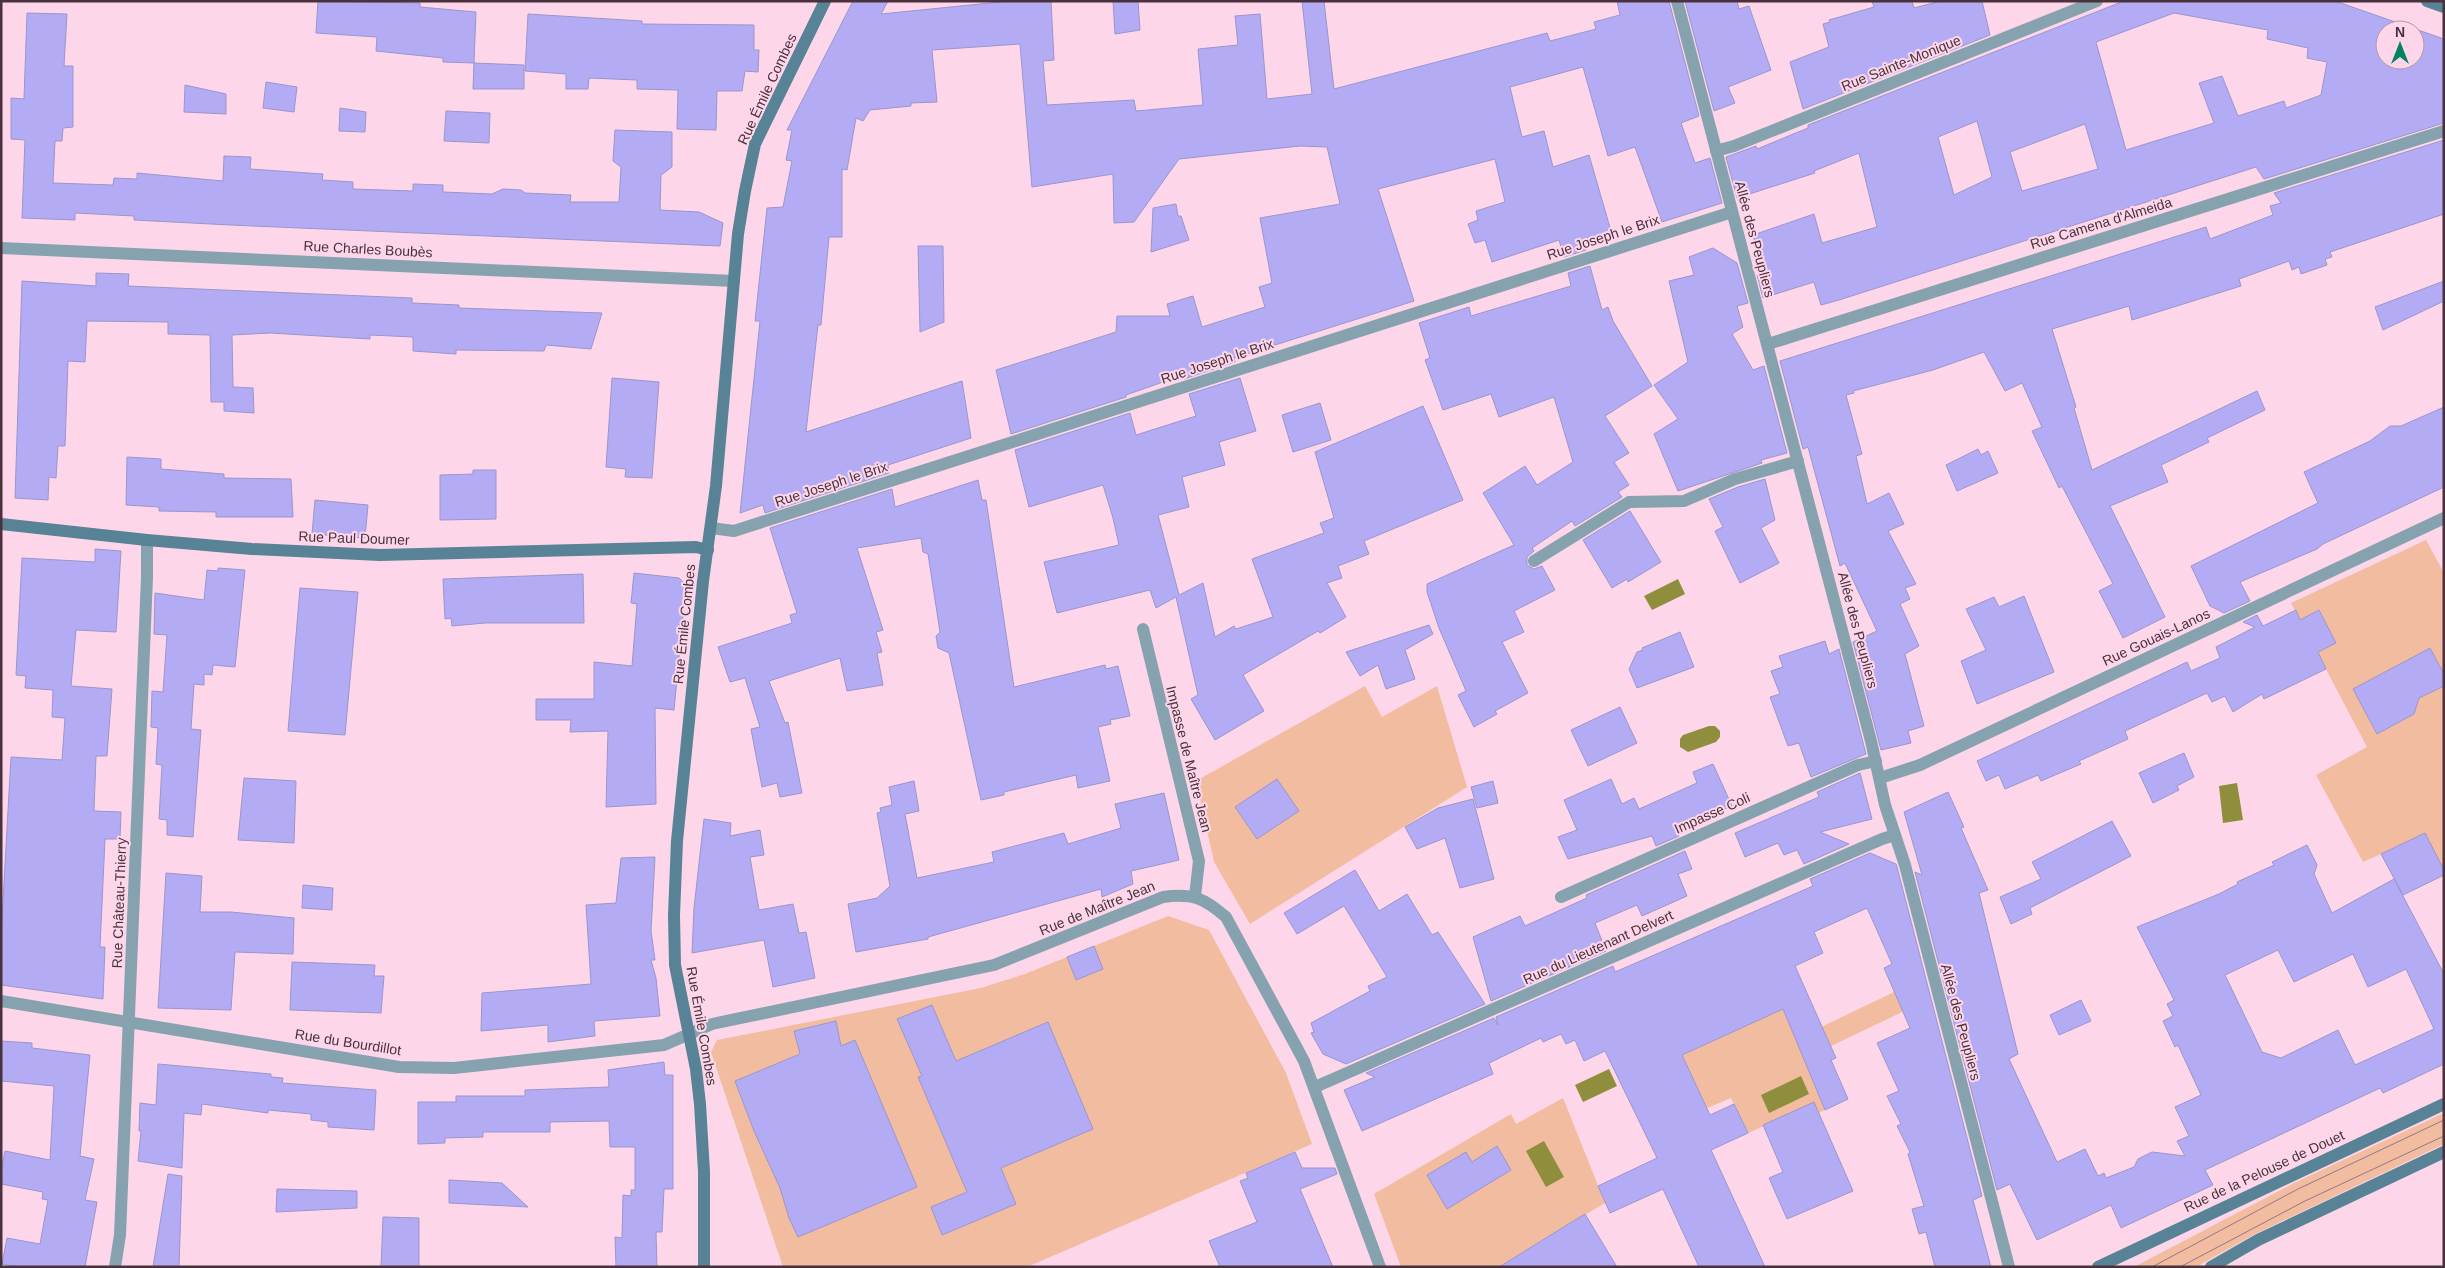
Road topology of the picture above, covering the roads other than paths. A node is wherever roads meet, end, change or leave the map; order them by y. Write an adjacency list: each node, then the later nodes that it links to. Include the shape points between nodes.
1 (825, 1): 10 (street, Rue Émile Combes, via 755,144 739,225)
2 (1678, 1): 7 (street, Allée des Peupliers)
3 (2097, 1): 7 (street, Rue Sainte-Monique)
4 (2427, 1): 5 (street)
5 (2444, 7)
6 (2444, 131): 11 (street, Rue Camena d'Almeida)
7 (1716, 151): 8 (street, Allée des Peupliers)
8 (1732, 212): 11 (street, Allée des Peupliers); 15 (street, Rue Joseph le Brix, via 734,531)
9 (1, 248): 10 (street, Rue Charles Boubès)
10 (734, 281): 15 (street, Rue Émile Combes)
11 (1768, 344): 12 (street, Allée des Peupliers)
12 (1798, 461): 18 (street, via 1735,479 1684,501 1629,502); 20 (street, Allée des Peupliers)
13 (2444, 518): 21 (street, Rue Gouais-Lanos, via 1920,765)
14 (1, 524): 16 (street, Rue Paul Doumer)
15 (710, 528): 17 (street, Rue Émile Combes)
16 (146, 540): 17 (street, Rue Paul Doumer, via 380,555 696,547); 26 (street, Rue Château-Thierry)
17 (708, 550): 27 (street, Rue Émile Combes, via 677,841 674,915 675,966)
18 (1534, 561)
19 (1143, 629): 23 (street, Impasse de Maître Jean, via 1199,861)
20 (1876, 761): 21 (street, Allée des Peupliers); 24 (street, Impasse Coli, via 1858,765)
21 (1880, 778): 22 (street, Allée des Peupliers)
22 (1894, 835): 28 (street, Rue du Lieutenant Delvert); 34 (street, Allée des Peupliers, via 1905,865)
23 (1195, 896): 27 (street, Rue de Maître Jean, via 1163,897 994,966 712,1024); 28 (street, via 1209,902 1226,917)
24 (1561, 897)
25 (1, 1001): 26 (street, Rue du Bourdillot)
26 (128, 1021): 27 (street, Rue du Bourdillot, via 408,1067 454,1068 664,1045); 31 (street, Rue Château-Thierry, via 120,1235)
27 (690, 1034): 32 (street, Rue Émile Combes, via 698,1087 704,1172)
28 (1315, 1087): 33 (street)
29 (2444, 1104): 35 (street, Rue de la Pelouse de Douet)
30 (2444, 1152): 36 (street, via 2258,1240)
31 (115, 1267)
32 (704, 1267)
33 (1380, 1267)
34 (2009, 1267)
35 (2098, 1267)
36 (2211, 1267)

